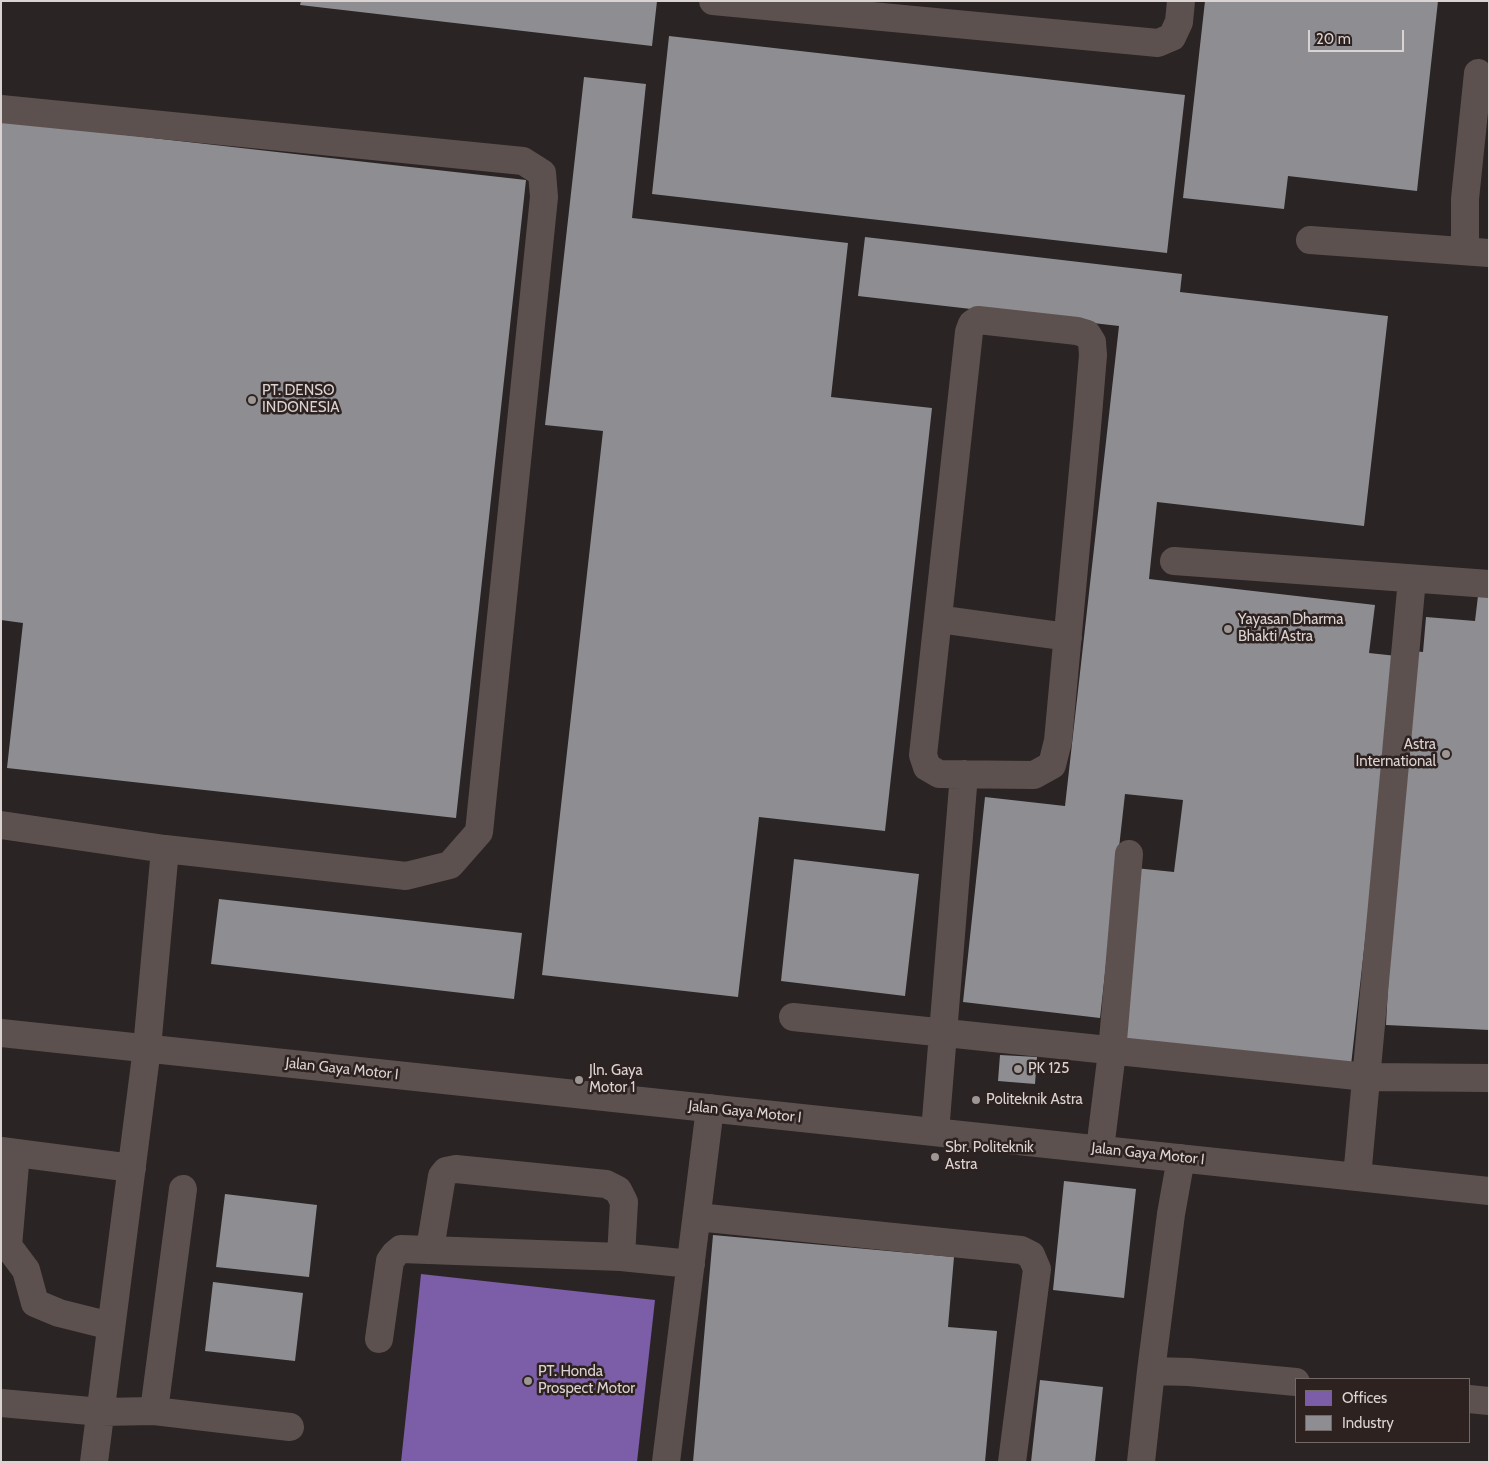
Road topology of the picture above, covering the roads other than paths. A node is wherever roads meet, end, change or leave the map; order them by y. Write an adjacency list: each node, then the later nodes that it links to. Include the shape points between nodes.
1 (713, 1): 2 (street, via 1158,44 1172,37 1179,22)
2 (1181, 1)
3 (1478, 73): 6 (street, via 1465,199)
4 (1, 109): 14 (street, via 523,161 542,173 544,197 479,832 450,865 406,876)
5 (1310, 240): 6 (street)
6 (1477, 252)
7 (1174, 561): 8 (street)
8 (1412, 579): 9 (street); 21 (street)
9 (1489, 584)
10 (938, 619): 11 (street); 11 (street, via 972,324 978,320 1077,331 1087,334 1092,342 1093,355); 12 (street, via 923,755 927,767 939,774)
11 (1068, 637): 12 (street, via 1058,741 1052,765 1034,775)
12 (964, 774): 18 (street)
13 (1, 825): 14 (street)
14 (164, 849): 19 (street)
15 (1129, 854): 20 (street)
16 (793, 1017): 18 (street)
17 (1, 1033): 19 (street, Jalan Gaya Motor I)
18 (943, 1033): 20 (street); 24 (street)
19 (147, 1048): 23 (street, Jalan Gaya Motor I); 28 (street)
20 (1112, 1052): 21 (street); 25 (street)
21 (1366, 1077): 22 (street); 29 (street)
22 (1489, 1078)
23 (710, 1108): 24 (street, Jalan Gaya Motor I); 32 (street)
24 (935, 1132): 25 (street, Jalan Gaya Motor I)
25 (1100, 1149): 27 (street, Jalan Gaya Motor I)
26 (9, 1152): 28 (street); 33 (street)
27 (1181, 1158): 29 (street, Jalan Gaya Motor I); 39 (street)
28 (132, 1168): 37 (street)
29 (1357, 1177): 31 (street, Jalan Gaya Motor I)
30 (183, 1189): 44 (street)
31 (1489, 1191)
32 (697, 1218): 36 (street); 49 (street, via 1021,1250 1031,1255 1037,1269)
33 (5, 1246): 37 (street, via 26,1270 35,1303 59,1313)
34 (430, 1249): 35 (street); 35 (street, via 442,1176 446,1171 456,1169 606,1184 618,1190 624,1202); 38 (street, via 401,1249 390,1261)
35 (621, 1257): 36 (street)
36 (691, 1264): 48 (street)
37 (111, 1326): 45 (street)
38 (380, 1338)
39 (1151, 1371): 40 (street); 50 (street)
40 (1295, 1382)
41 (1470, 1399): 42 (street)
42 (1489, 1401)
43 (1, 1403): 45 (street)
44 (154, 1411): 45 (street); 46 (street)
45 (101, 1412): 47 (street)
46 (290, 1427)
47 (94, 1462)
48 (666, 1462)
49 (1012, 1462)
50 (1141, 1462)

